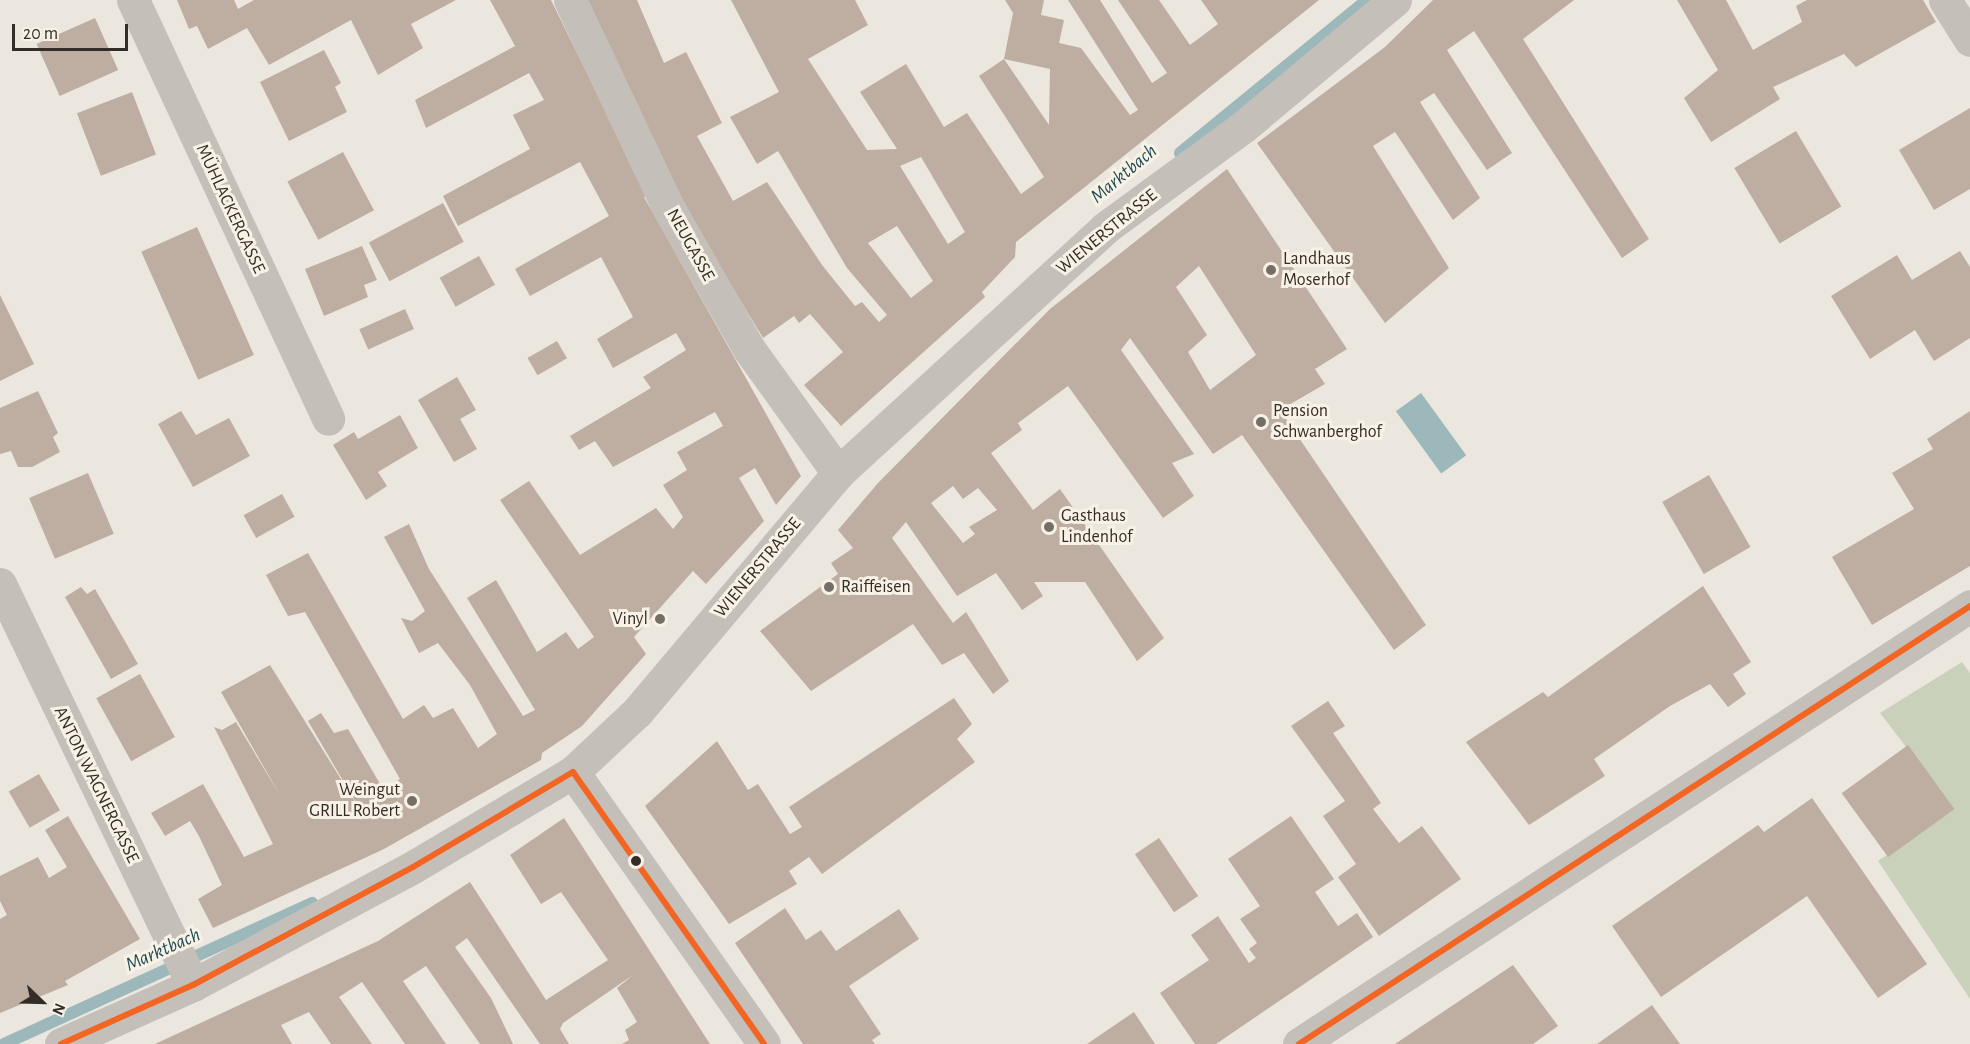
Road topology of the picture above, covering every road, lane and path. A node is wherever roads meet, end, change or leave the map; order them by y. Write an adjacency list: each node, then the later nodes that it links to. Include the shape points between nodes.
1 (133, 0): 6 (street, MÜHLACKERGASSE)
2 (570, 0): 7 (street, NEUGASSE, via 668,207 749,349)
3 (1395, 0): 7 (street, WIENERSTRASSE, via 1243,127 1105,228)
4 (1945, 0): 5 (street)
5 (1970, 40)
6 (328, 419)
7 (838, 473): 10 (street, WIENERSTRASSE, via 637,712)
8 (0, 584): 11 (street, ANTON WAGNERGASSE)
9 (1970, 606): 14 (street)
10 (573, 772): 11 (street, WIENERSTRASSE, via 413,867); 13 (street)
11 (187, 973): 12 (street, WIENERSTRASSE)
12 (61, 1044)
13 (764, 1044)
14 (1299, 1044)

